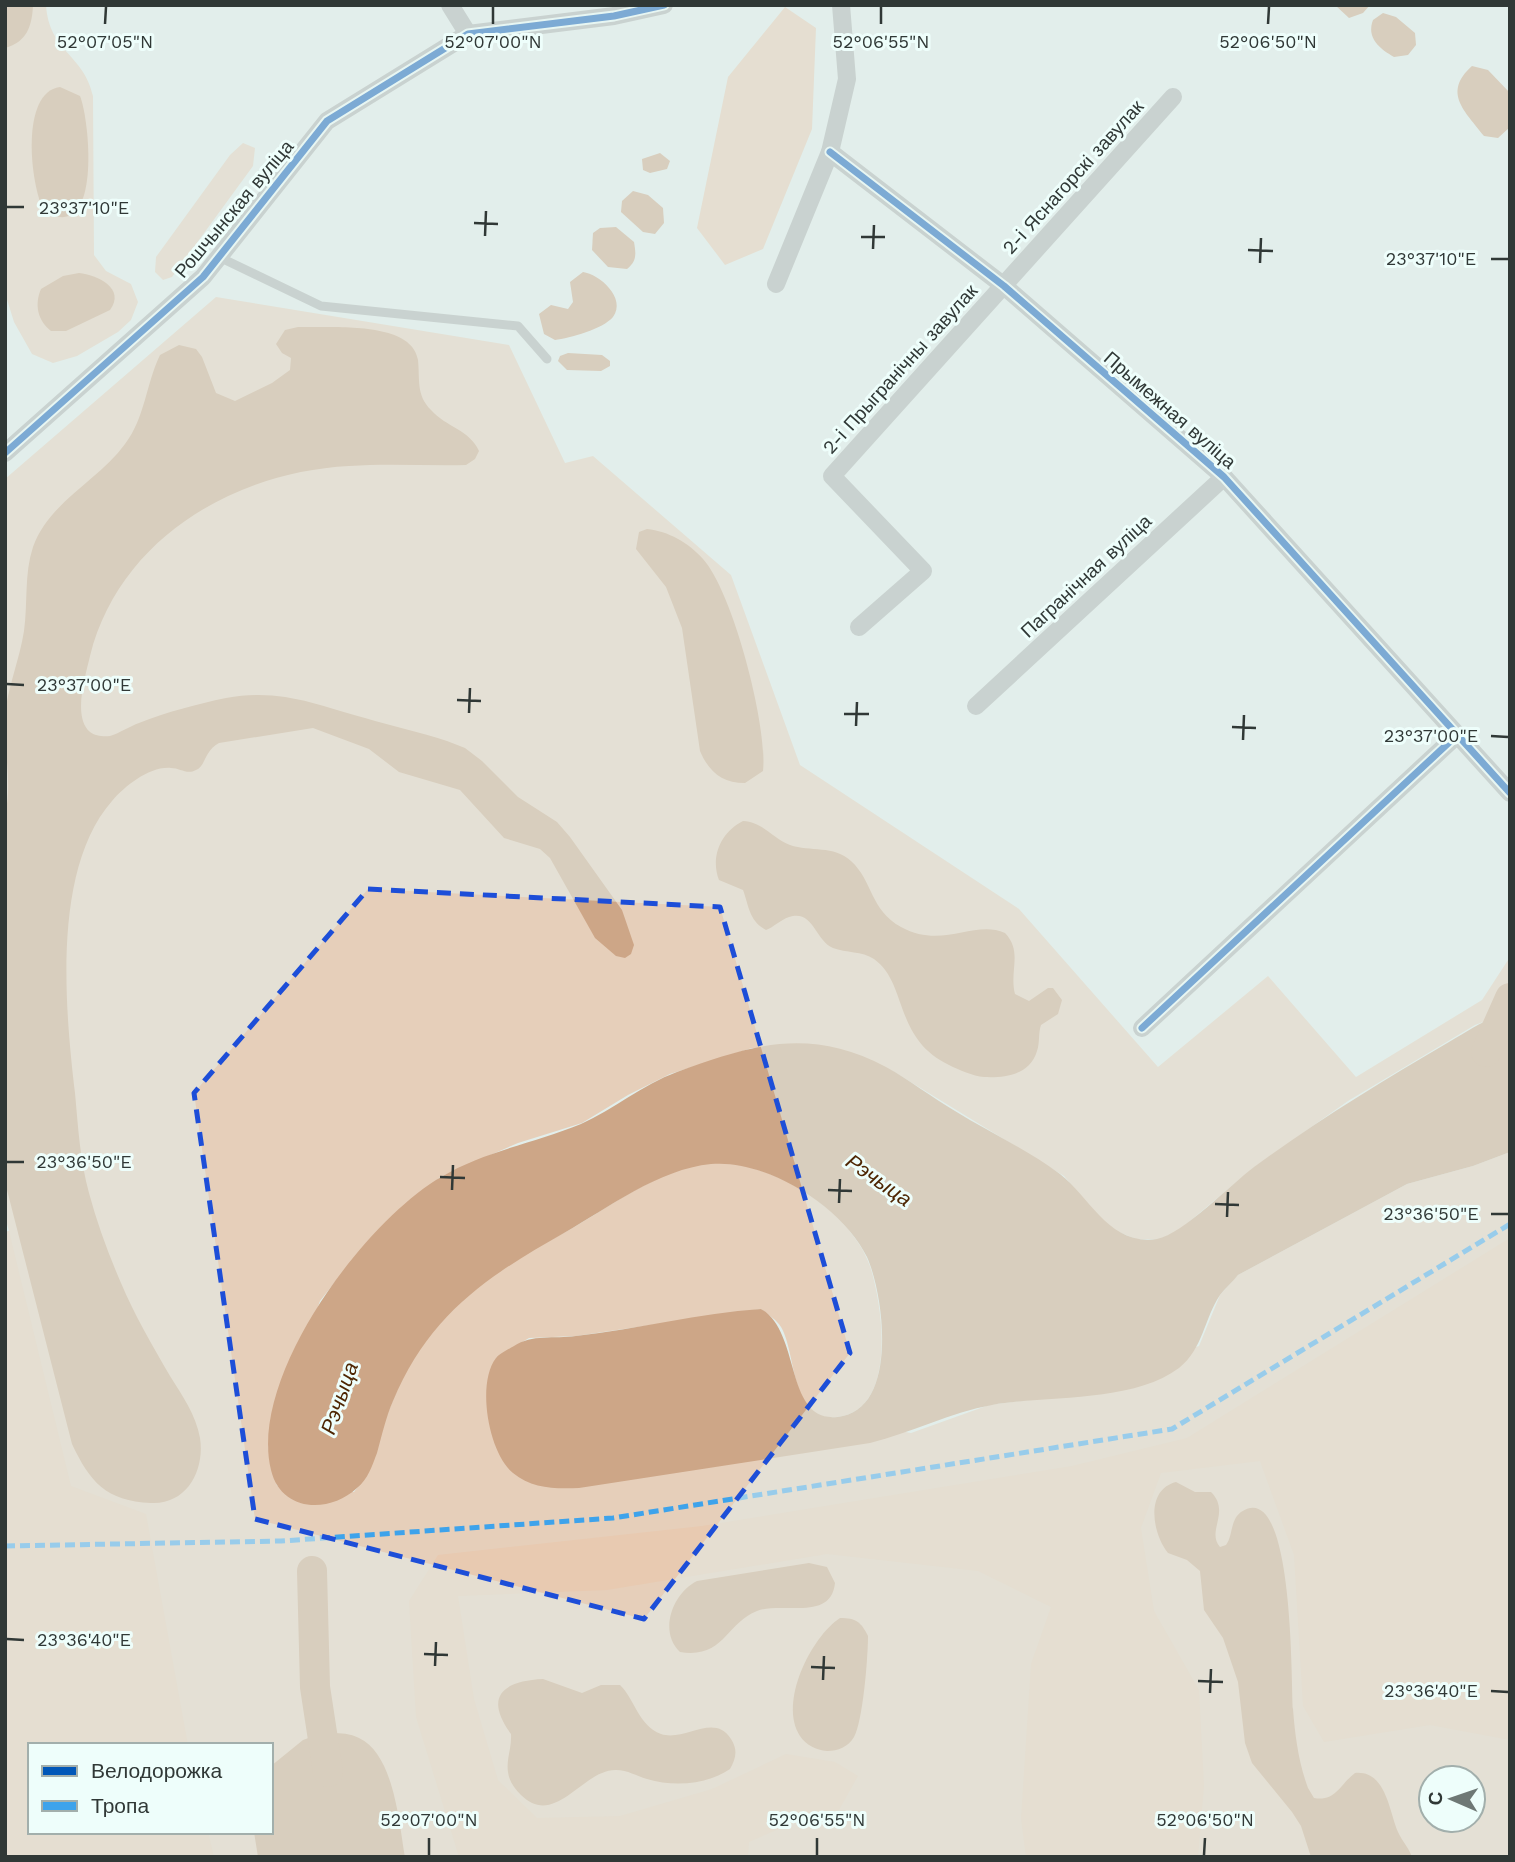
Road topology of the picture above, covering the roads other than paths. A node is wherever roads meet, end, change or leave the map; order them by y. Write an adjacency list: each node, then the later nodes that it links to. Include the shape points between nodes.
1 (450, 5): 4 (street)
2 (664, 5): 4 (street, via 614,16)
3 (841, 5): 6 (street, via 847,79)
4 (468, 34): 7 (street, Рошчынская вуліца, via 327,121)
5 (1173, 97): 9 (street, 2-і Яснагорскі завулак)
6 (830, 152): 8 (street); 9 (street, Прымежная вуліца)
7 (219, 257): 10 (lane, via 321,306 518,326); 11 (street, Рошчынская вуліца, via 203,277)
8 (776, 284)
9 (1004, 286): 12 (street, Прымежная вуліца); 13 (street, 2-і Прыгранічны завулак, via 832,476 923,571)
10 (547, 359)
11 (5, 453)
12 (1224, 477): 14 (street, Пагранічная вуліца); 15 (street, Прымежная вуліца)
13 (859, 628)
14 (976, 705)
15 (1456, 736): 16 (street, Прымежная вуліца); 17 (street)
16 (1510, 793)
17 (1142, 1028)

